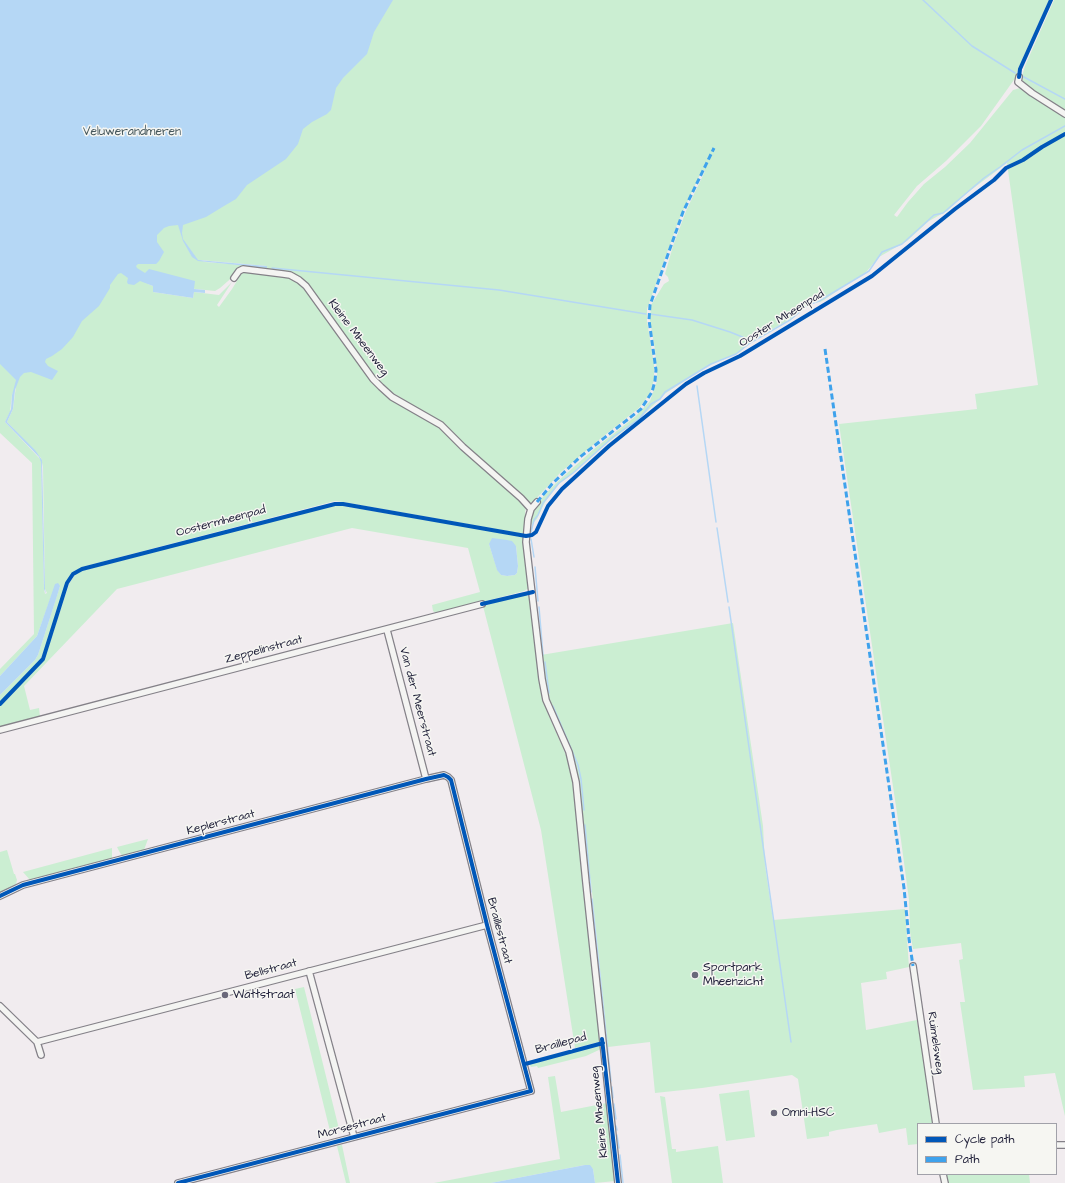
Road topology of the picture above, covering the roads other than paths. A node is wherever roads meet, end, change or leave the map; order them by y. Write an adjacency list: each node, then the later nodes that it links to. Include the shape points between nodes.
1 (1019, 77): 2 (street, via 1018,82)
2 (1065, 114)
3 (234, 278): 5 (street, Kleine Mheenweg, via 243,270 290,275 299,280 381,387 392,397 441,425)
4 (536, 502): 5 (street, Kleine Mheenweg)
5 (532, 509): 22 (street, Kleine Mheenweg, via 528,519 526,542 542,679 546,700 569,752 576,782)
6 (482, 604): 7 (street, Zeppelinstraat)
7 (387, 630): 8 (street, Zeppelinstraat); 10 (street, Van der Meerstraat)
8 (0, 730)
9 (448, 777): 10 (street, Keplerstraat, via 444,775); 12 (street, Braillestraat, via 451,780)
10 (426, 779): 11 (street, Keplerstraat, via 23,885)
11 (0, 896)
12 (486, 925): 14 (street, Bellstraat); 18 (street, Braillestraat)
13 (913, 966): 19 (street, Ruimelsweg)
14 (309, 971): 16 (street, Bellstraat); 20 (street)
15 (0, 1006): 16 (street)
16 (37, 1042): 17 (street)
17 (41, 1055)
18 (531, 1091): 20 (street, Morsestraat)
19 (936, 1123)
20 (354, 1137): 21 (street, Morsestraat)
21 (178, 1183)
22 (618, 1183)

